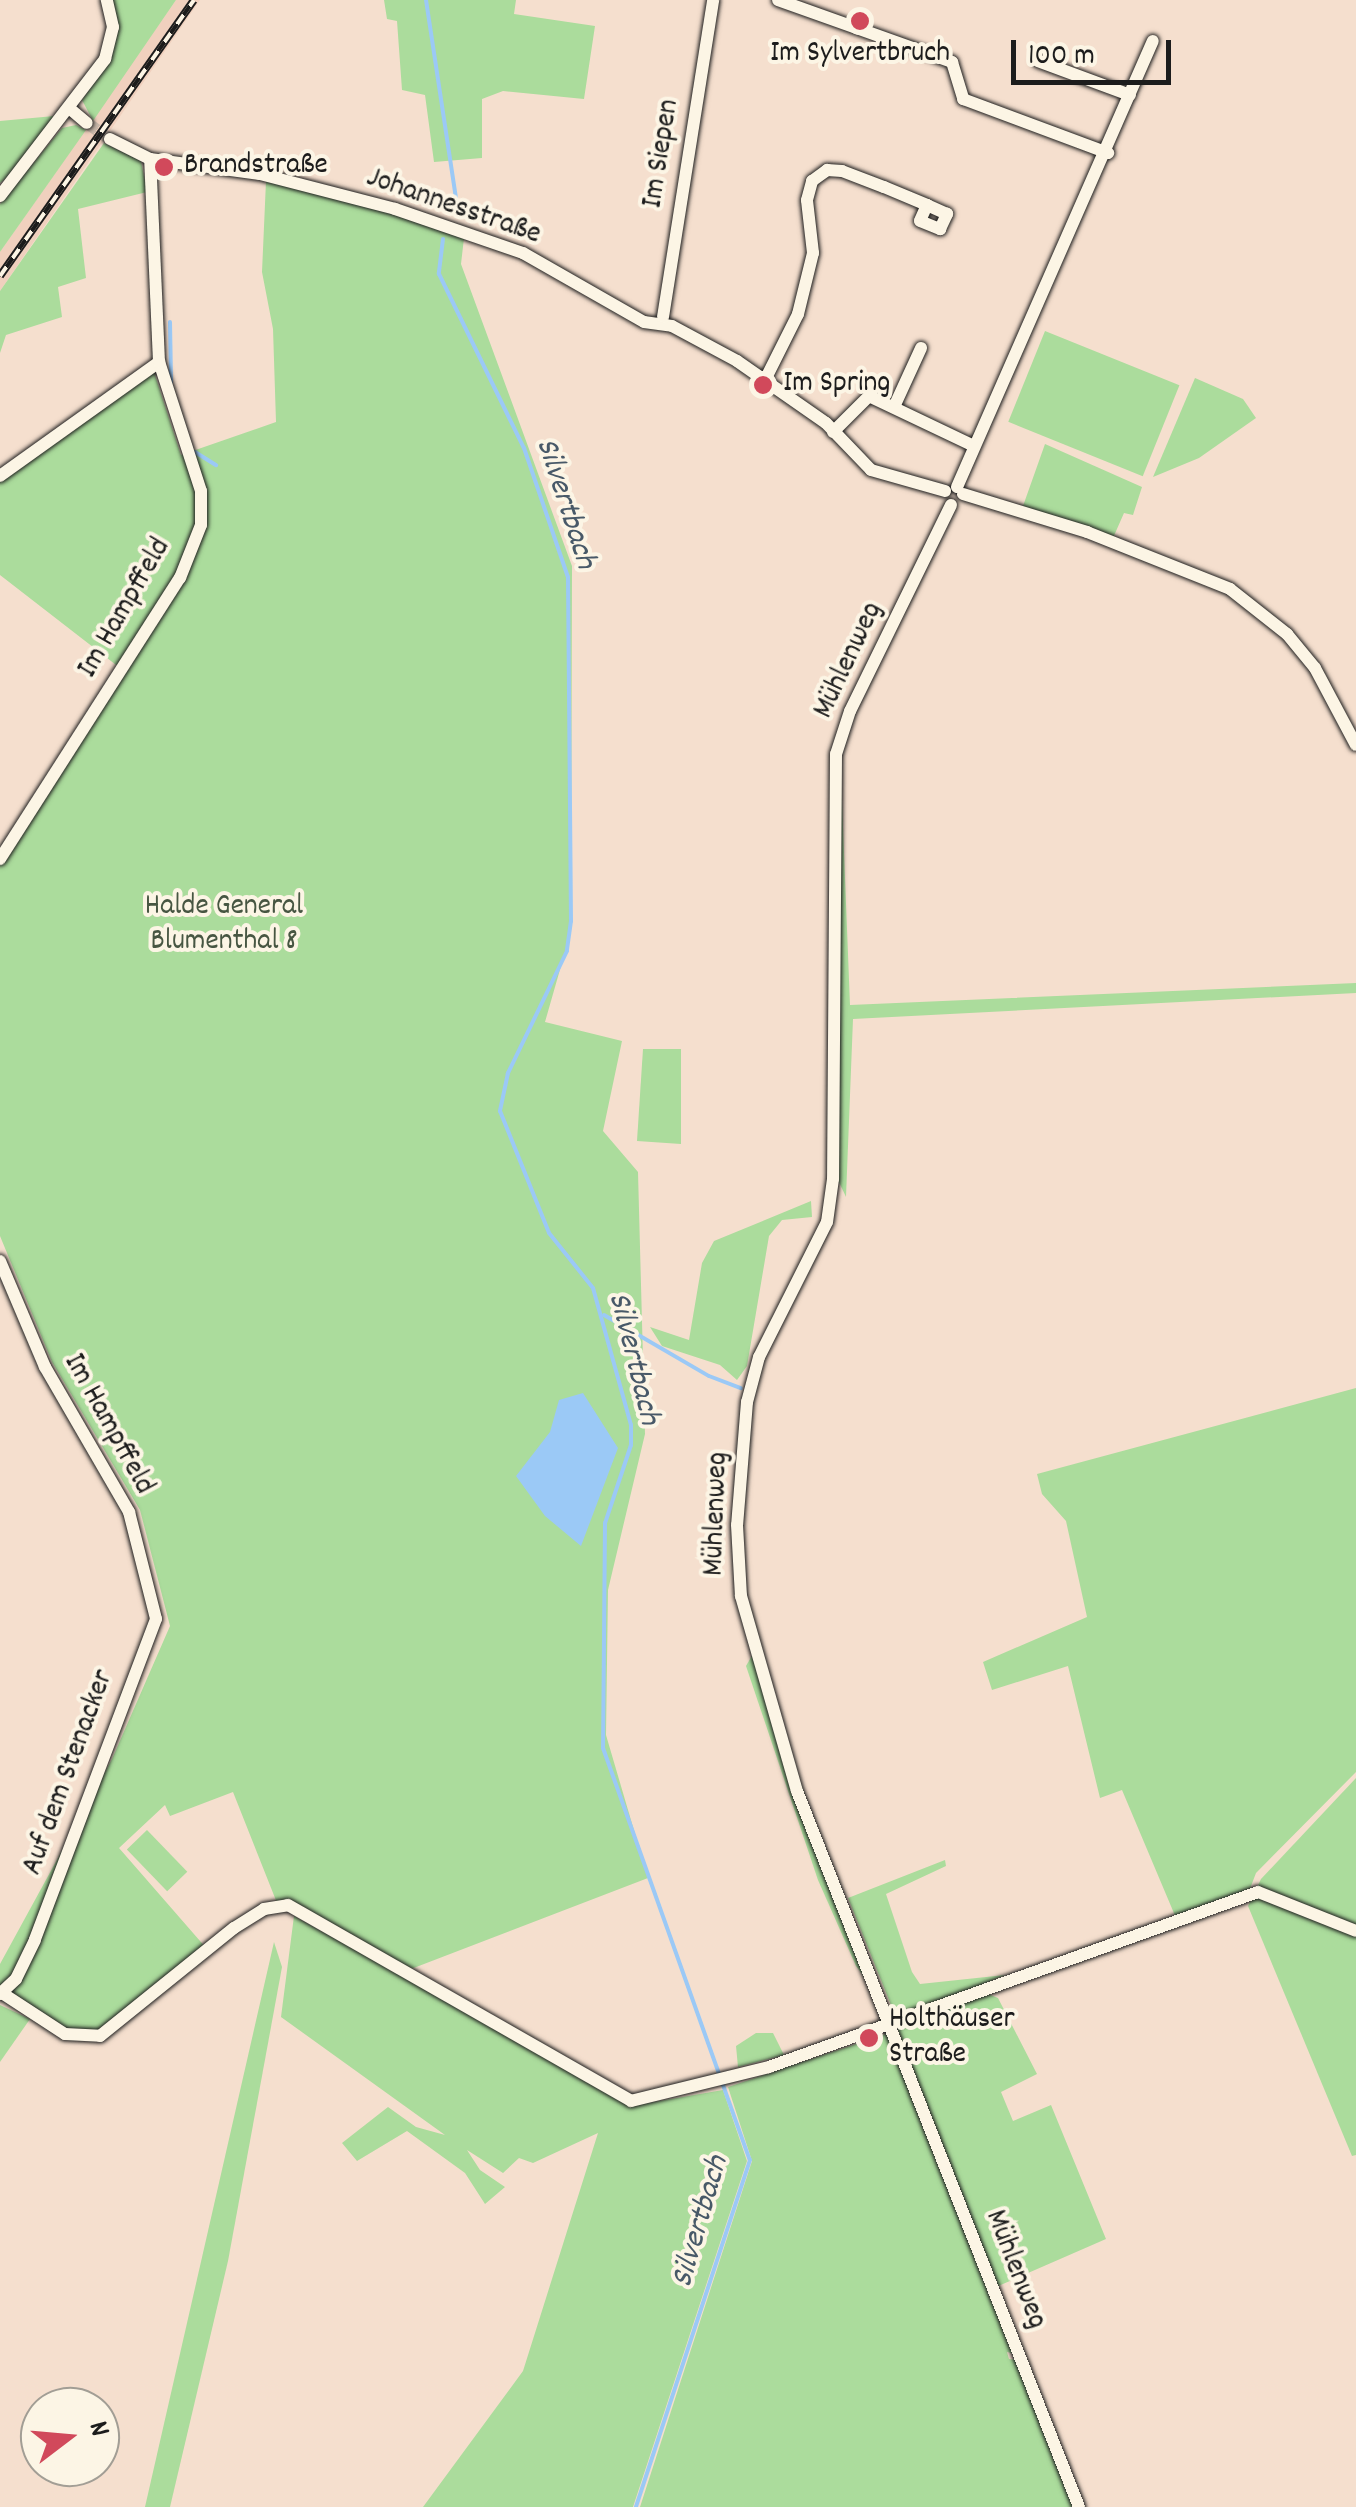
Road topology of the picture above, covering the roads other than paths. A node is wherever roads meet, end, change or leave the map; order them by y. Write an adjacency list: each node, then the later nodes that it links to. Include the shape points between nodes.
1 (107, 0): 7 (street, via 113,27 108,48)
2 (713, 0): 14 (street, Im Siepen)
3 (778, 0): 10 (street, via 952,62 963,100)
4 (1152, 40): 6 (street, Mühlenweg)
5 (1038, 61): 6 (street)
6 (1130, 95): 10 (street, Mühlenweg)
7 (69, 108): 8 (street); 12 (street)
8 (87, 123)
9 (110, 139): 11 (street, Johannesstraße)
10 (1108, 152): 20 (street, Mühlenweg)
11 (150, 158): 14 (street, Johannesstraße, via 260,174 395,209 523,254 644,322); 16 (street)
12 (0, 196)
13 (927, 205): 17 (street, via 842,171 828,170 812,181 813,253 798,314)
14 (662, 321): 17 (street, Johannesstraße)
15 (921, 348): 18 (street)
16 (160, 362): 21 (street); 24 (street, Im Hampffeld, via 201,491 201,525 180,578)
17 (765, 380): 19 (street, Johannesstraße)
18 (894, 407): 19 (street, via 862,398); 20 (street)
19 (833, 432): 22 (street, Johannesstraße, via 871,470)
20 (974, 446): 22 (street, Mühlenweg)
21 (0, 476)
22 (955, 491): 23 (street, Johannesstraße, via 1087,532 1230,589 1287,634 1316,668); 29 (street, Mühlenweg, via 850,710 836,754 833,1179 827,1222 759,1357 748,1402 737,1524 741,1596 797,1792)
23 (1356, 745)
24 (0, 859)
25 (0, 1261): 26 (street, Im Hampffeld, via 44,1367 128,1512)
26 (156, 1619): 28 (street, Auf dem Stenacker, via 35,1940)
27 (1356, 1931): 29 (street, via 1258,1892)
28 (1, 1993): 29 (street, via 64,2034 100,2036 234,1928 264,1909 288,1905 624,2098 734,2078)
29 (892, 2026): 30 (street, Mühlenweg)
30 (1079, 2507)

